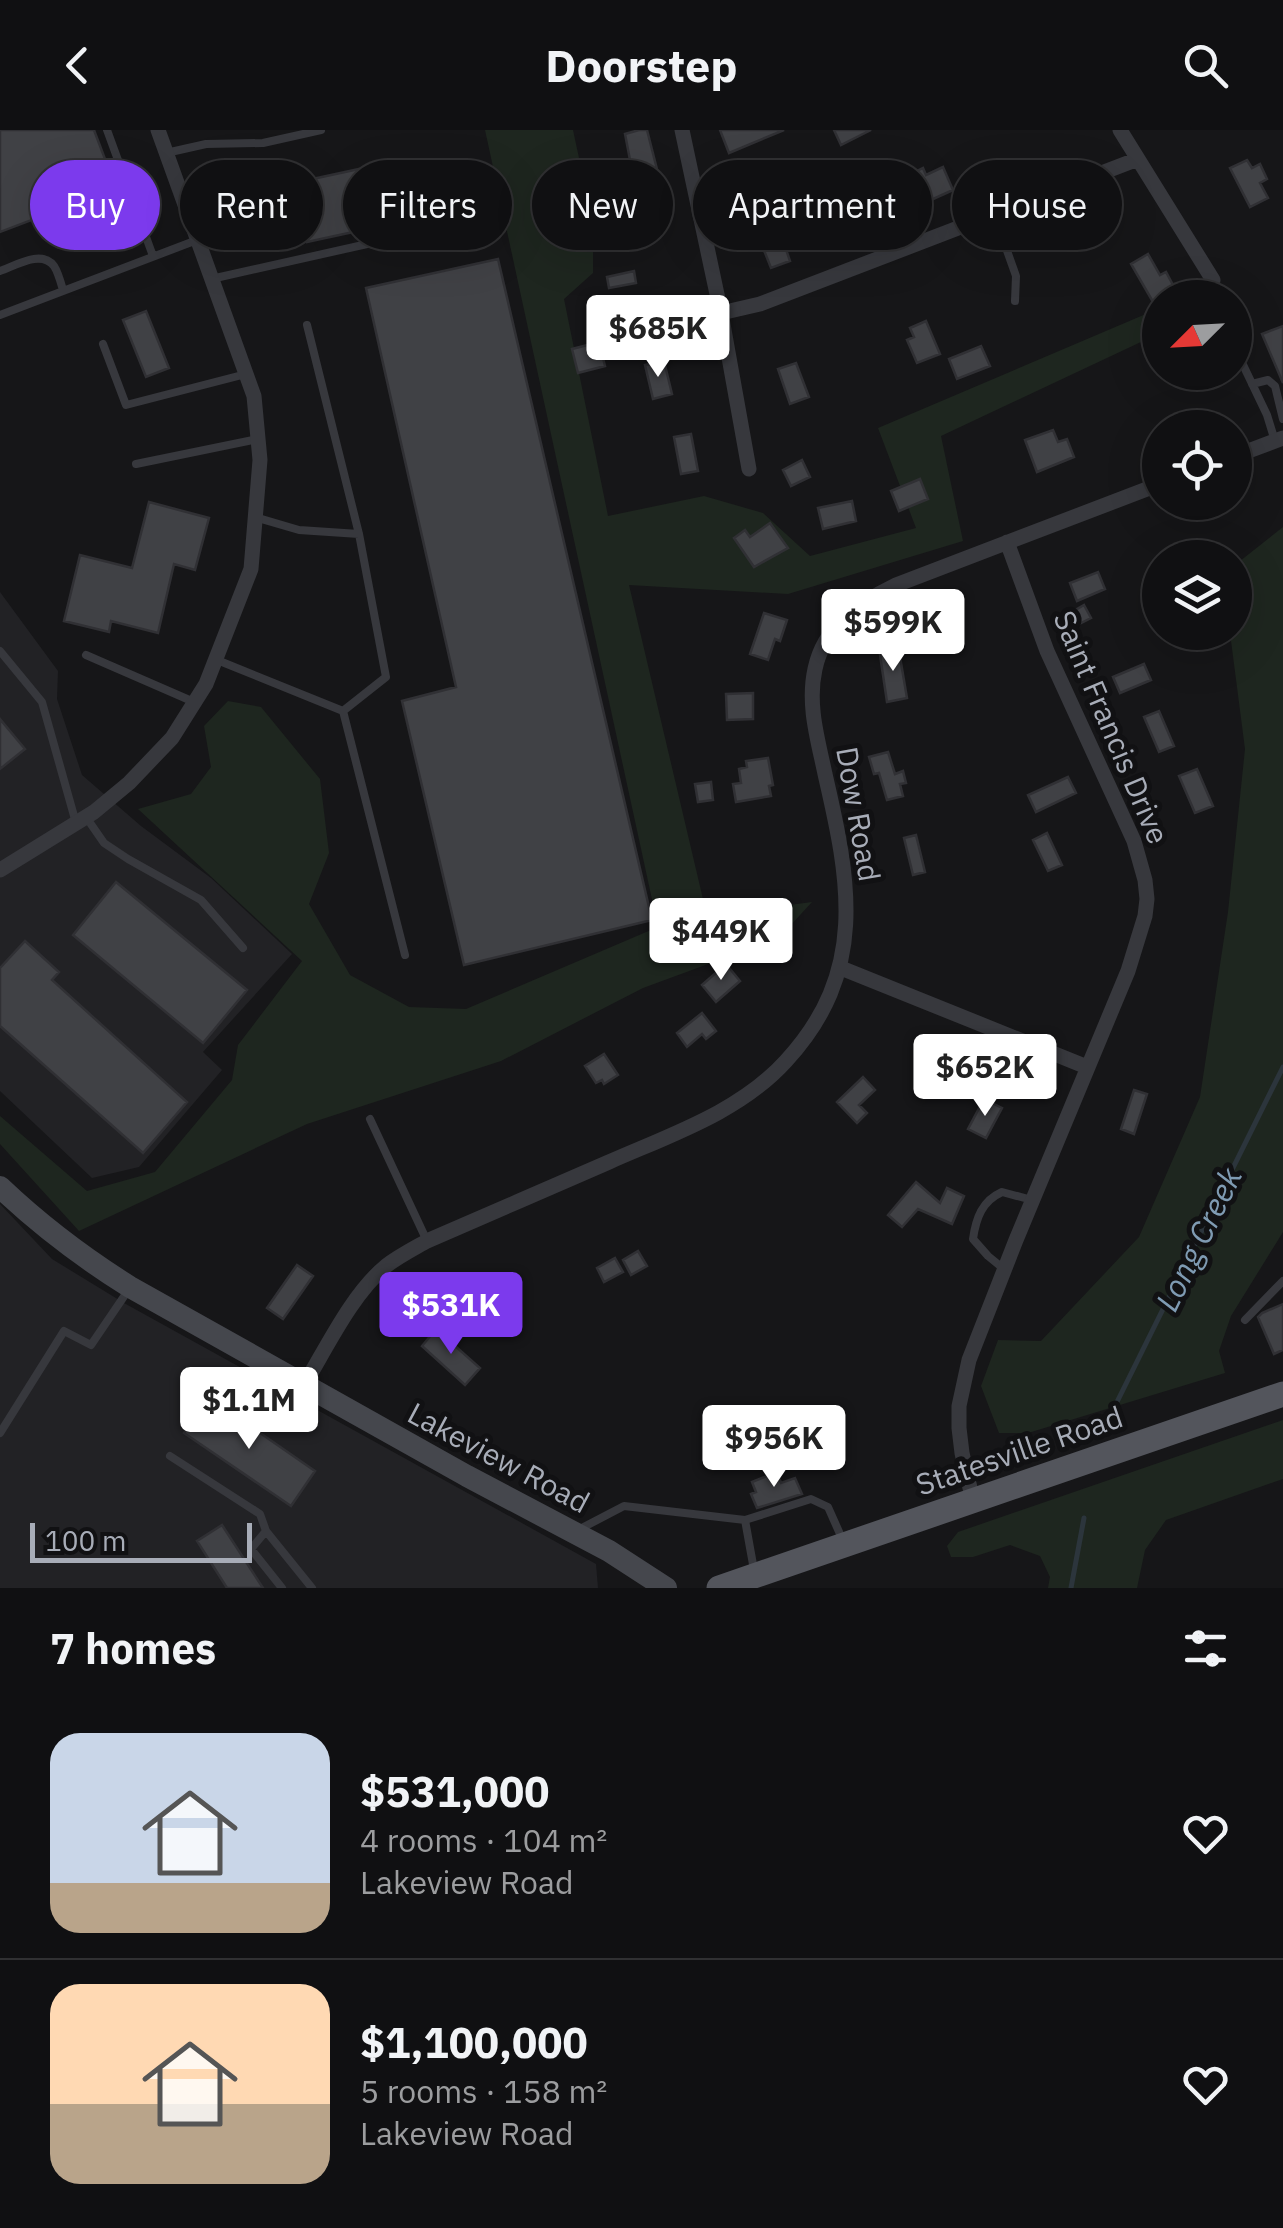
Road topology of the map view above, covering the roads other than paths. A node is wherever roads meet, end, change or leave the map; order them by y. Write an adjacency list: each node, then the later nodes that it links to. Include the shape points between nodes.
1 (107, 130): 15 (lane)
2 (158, 130): 6 (street)
3 (321, 130): 6 (lane)
4 (682, 130): 21 (street)
5 (1120, 130): 7 (street)
6 (166, 154): 9 (street)
7 (1138, 159): 8 (street); 18 (street)
8 (1122, 165)
9 (180, 193)
10 (952, 230): 21 (street)
11 (180, 246): 15 (lane)
12 (343, 249): 17 (lane)
13 (201, 250): 17 (street)
14 (1007, 250): 20 (lane)
15 (153, 256): 19 (lane)
16 (0, 272): 19 (lane, via 45,260)
17 (211, 279): 25 (street)
18 (1213, 280)
19 (64, 290): 22 (lane)
20 (1015, 300)
21 (721, 313): 32 (street)
22 (0, 315)
23 (307, 325): 35 (lane)
24 (103, 344): 25 (lane, via 126,405)
25 (246, 374): 28 (street)
26 (1252, 384): 27 (lane, via 1268,380 1276,386); 29 (lane)
27 (1283, 420)
28 (258, 439): 31 (lane); 34 (street)
29 (1279, 439): 30 (street)
30 (1252, 449)
31 (136, 464)
32 (750, 469)
33 (1142, 491): 36 (street, Dow Road)
34 (256, 517): 35 (lane, via 299,530); 39 (street, via 251,570)
35 (360, 534): 41 (lane, via 386,677)
36 (1006, 542): 46 (street, Dow Road, via 867,600 835,628 818,658 812,710 846,881); 47 (street, Saint Francis Drive, via 1145,880 1141,932)
37 (0, 651): 42 (lane, via 42,702)
38 (86, 655): 40 (lane)
39 (216, 659): 40 (street); 41 (lane)
40 (194, 702): 42 (street, via 150,761)
41 (343, 711): 45 (lane)
42 (81, 820): 43 (street); 44 (lane, via 128,859 201,900)
43 (0, 870)
44 (243, 948)
45 (405, 955)
46 (840, 968): 47 (street); 51 (street, Dow Road, via 807,1035 752,1092 688,1128)
47 (1087, 1066): 50 (street, Saint Francis Drive)
48 (370, 1119): 51 (lane)
49 (0, 1187): 54 (main road, Lakeview Road, via 40,1225)
50 (1032, 1200): 52 (street, Saint Francis Drive); 52 (lane, via 1002,1192 982,1207 972,1239)
51 (427, 1241): 56 (street, Dow Road, via 372,1280)
52 (1004, 1268): 60 (street, Saint Francis Drive, via 958,1406)
53 (1283, 1281): 55 (lane)
54 (130, 1288): 56 (main road, Lakeview Road); 58 (lane, via 91,1344 64,1330)
55 (1245, 1320)
56 (304, 1385): 63 (main road, Lakeview Road)
57 (1283, 1394): 60 (main road, Statesville Road)
58 (0, 1433)
59 (170, 1456): 62 (lane, via 260,1514)
60 (973, 1500): 64 (main road, Statesville Road)
61 (745, 1520): 63 (lane, via 624,1506); 64 (lane, via 811,1499 828,1507); 65 (lane)
62 (266, 1531): 66 (lane, via 251,1549); 67 (lane)
63 (574, 1532): 68 (main road, Lakeview Road)
64 (844, 1545): 65 (main road, Statesville Road)
65 (755, 1576): 69 (main road, Statesville Road)
66 (282, 1588)
67 (312, 1588)
68 (666, 1588)
69 (719, 1588)

